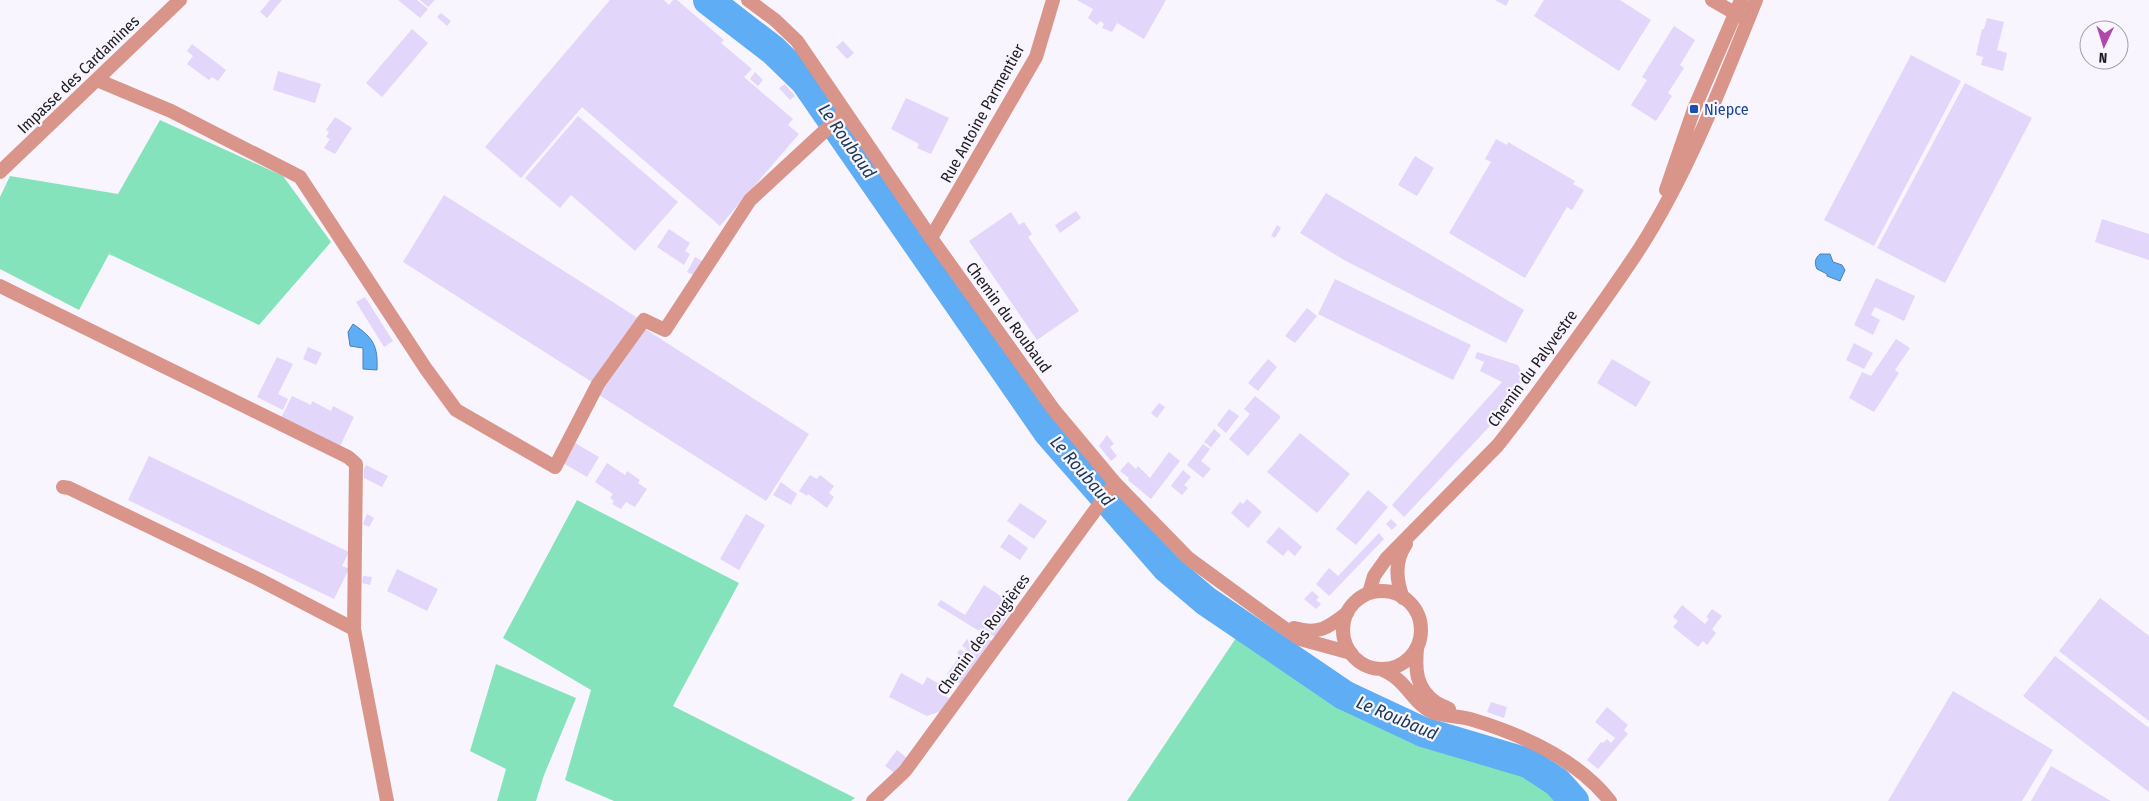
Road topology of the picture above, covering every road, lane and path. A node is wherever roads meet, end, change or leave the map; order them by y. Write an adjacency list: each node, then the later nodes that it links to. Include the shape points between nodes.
1 (180, 0): 9 (street, Impasse des Cardamines)
2 (748, 0): 10 (street, Chemin du Roubaud, via 796,41)
3 (1053, 0): 13 (street, Rue Antoine Parmentier, via 1036,57)
4 (1712, 0): 7 (street)
5 (1741, 0): 7 (street, Chemin du Palyvestre)
6 (1756, 0): 8 (street, Chemin du Palyvestre)
7 (1734, 14): 8 (street); 12 (street, Chemin du Palyvestre, via 1670,173)
8 (1748, 20): 12 (street, Chemin du Palyvestre, via 1696,144)
9 (97, 80): 10 (street, via 171,111 300,177 456,410 555,467 598,384 644,320 665,330 750,200); 11 (street, Impasse des Cardamines)
10 (844, 112): 13 (street, Chemin du Roubaud)
11 (0, 172)
12 (1660, 212): 17 (street, Chemin du Palyvestre, via 1640,247 1519,418)
13 (931, 238): 15 (street, Chemin du Roubaud)
14 (0, 286): 22 (street, via 356,464)
15 (1113, 487): 21 (street, Chemin du Roubaud, via 1188,558); 28 (street, Chemin des Rougières, via 905,771)
16 (63, 488): 22 (street, via 70,488 196,549)
17 (1415, 531): 18 (street, Chemin du Palyvestre, via 1378,569); 19 (street, Chemin du Palyvestre, via 1398,562 1397,574)
18 (1370, 594): 19 (street, via 1385,591); 20 (street, via 1354,603)
19 (1403, 598): 23 (street, via 1416,611 1420,622 1421,635)
20 (1347, 613): 21 (street, Chemin du Roubaud, via 1331,625 1313,632); 24 (street, via 1343,635)
21 (1277, 623): 24 (street, Chemin du Roubaud, via 1300,639)
22 (354, 629): 27 (street)
23 (1417, 647): 25 (street, via 1400,665); 26 (street, via 1415,672 1427,695 1436,704)
24 (1351, 653): 25 (street, via 1363,664)
25 (1380, 669): 26 (street, via 1398,678 1423,706)
26 (1465, 718): 29 (street, via 1536,744 1578,769)
27 (387, 801)
28 (873, 801)
29 (1610, 801)

